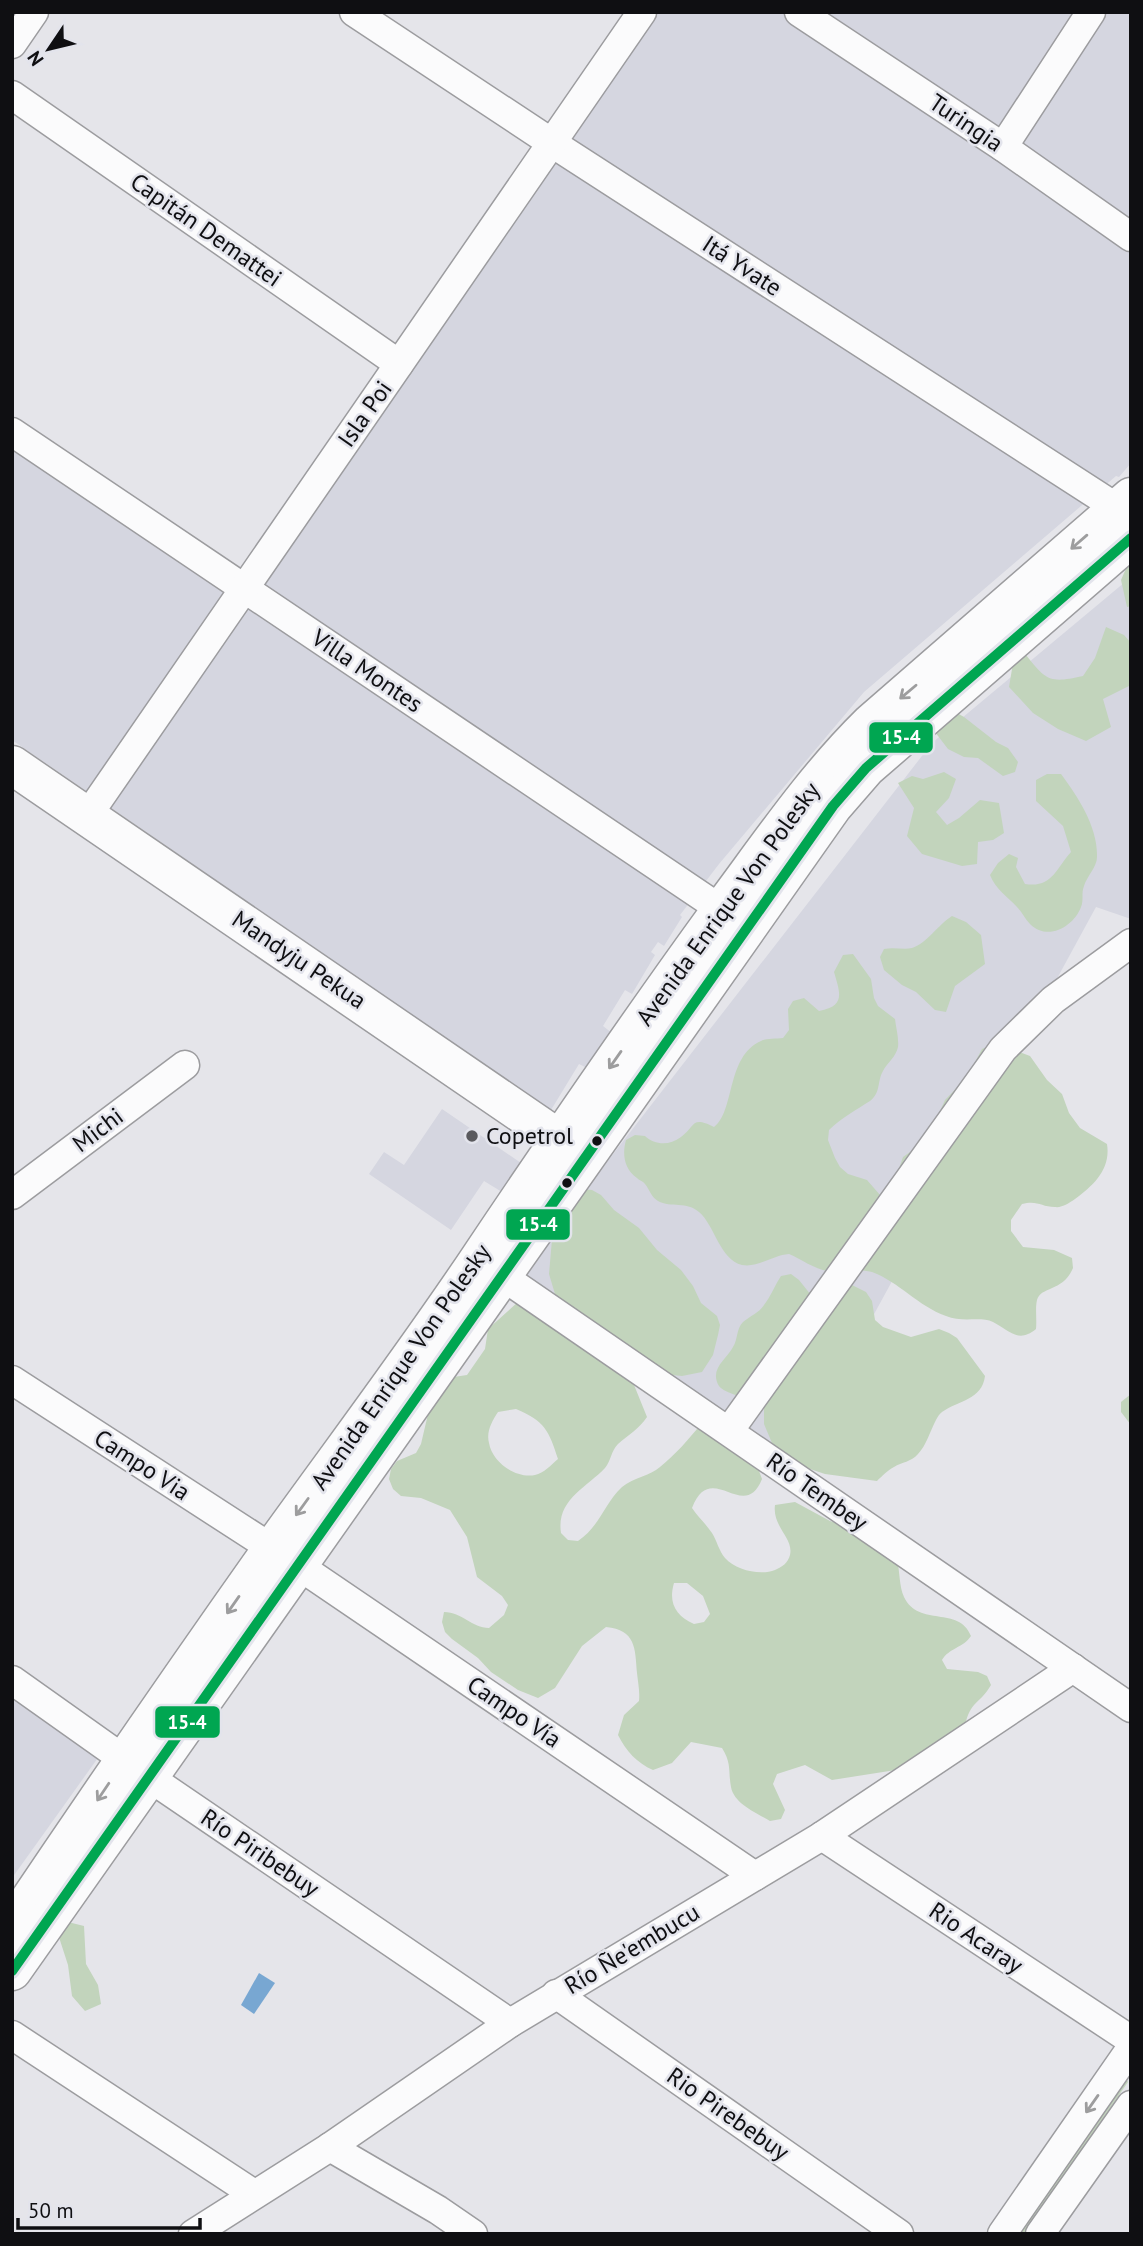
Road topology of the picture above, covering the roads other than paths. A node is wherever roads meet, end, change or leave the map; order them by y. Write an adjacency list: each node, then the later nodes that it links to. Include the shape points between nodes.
1 (34, 12): 6 (street)
2 (354, 12): 8 (street, Itá Yvate)
3 (642, 12): 8 (street, Isla Poi)
4 (799, 12): 9 (street, Turingia)
5 (1091, 12): 9 (street)
6 (12, 44)
7 (12, 95): 11 (street, Capitán Demattei)
8 (552, 143): 11 (street, Isla Poi); 13 (street, Itá Yvate)
9 (1003, 147): 10 (street, Turingia)
10 (1131, 237)
11 (399, 364): 14 (street, Isla Poi)
12 (12, 432): 14 (street, Villa Montes)
13 (1127, 515): 17 (main road, Avenida Enrique Von Polesky, one-way to 17, via 842,751); 20 (main road, Avenida Enrique Von Polesky, via 866,768)
14 (245, 588): 16 (street, Isla Poi); 17 (street, Villa Montes)
15 (12, 765): 16 (main road, Mandyju Pekua)
16 (88, 815): 20 (main road, Mandyju Pekua)
17 (722, 910): 20 (main road, Avenida Enrique Von Polesky, one-way to 20)
18 (1131, 943): 24 (street, via 1053,1000 1003,1049)
19 (185, 1065): 21 (street, Michi)
20 (572, 1148): 22 (main road, Avenida Enrique Von Polesky); 25 (main road, Avenida Enrique Von Polesky, one-way to 25, via 479,1259)
21 (12, 1195)
22 (502, 1276): 24 (street, Río Tembey); 25 (main road, Avenida Enrique Von Polesky)
23 (12, 1380): 25 (street, Campo Via)
24 (729, 1431): 26 (street, Río Tembey)
25 (285, 1558): 29 (main road, Avenida Enrique Von Polesky); 31 (street, Campo Vía)
26 (1073, 1668): 28 (street, Río Tembey); 30 (street, Río Ñe'embucu)
27 (12, 1680): 29 (street, Río Piribebuy)
28 (1131, 1708)
29 (137, 1769): 32 (main road, Avenida Enrique Von Polesky, one-way to 32); 33 (main road, Avenida Enrique Von Polesky); 35 (street, Río Piribebuy)
30 (822, 1836): 31 (street, Río Ñe'embucu); 37 (street, Rio Acaray)
31 (755, 1875): 34 (street, Río Ñe'embucu)
32 (12, 1926)
33 (12, 1972)
34 (556, 1994): 35 (street, Río Ñe'embucu); 44 (street, Rio Pirebebuy)
35 (510, 2023): 40 (street, Río Ñe'embucu)
36 (12, 2035): 41 (street)
37 (1131, 2040)
38 (1131, 2048): 45 (street, one-way to 45)
39 (1131, 2105): 46 (street)
40 (330, 2147): 41 (street, Río Ñe'embucu); 43 (street)
41 (254, 2194): 42 (street, Río Ñe'embucu)
42 (193, 2234)
43 (473, 2234)
44 (899, 2234)
45 (1002, 2234)
46 (1040, 2234)

